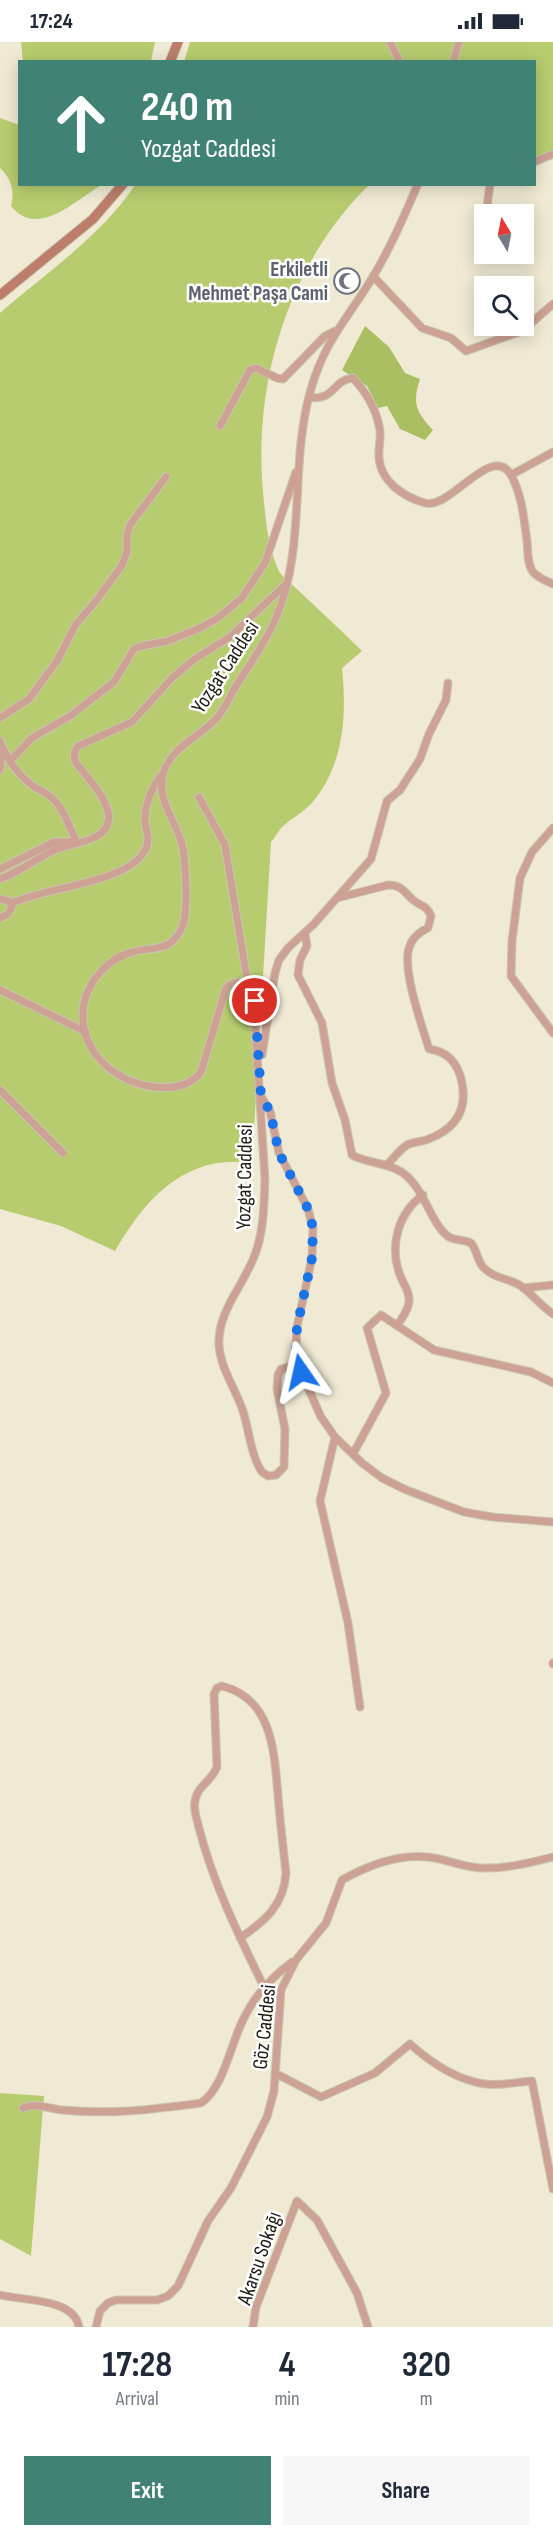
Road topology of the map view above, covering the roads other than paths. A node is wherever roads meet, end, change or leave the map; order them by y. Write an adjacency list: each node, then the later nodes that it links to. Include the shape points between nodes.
1 (178, 42): 4 (street)
2 (390, 42): 5 (street)
3 (459, 42): 6 (street)
4 (171, 60)
5 (399, 60)
6 (454, 60)
7 (553, 154): 8 (street)
8 (536, 161)
9 (121, 186): 14 (street, via 93,219)
10 (417, 186): 13 (street, Yozgat Caddesi)
11 (490, 186): 12 (street)
12 (487, 204)
13 (373, 276): 15 (street, via 422,328 450,338 466,351 522,331); 16 (street, Yozgat Caddesi)
14 (0, 295)
15 (553, 304)
16 (336, 330): 17 (street, Yozgat Caddesi); 18 (street, via 325,336 286,377 277,378 256,368 250,370)
17 (309, 397): 20 (street, Yozgat Caddesi); 21 (street, via 328,395 341,381 353,378 375,411 382,473 394,487 421,502 438,503 487,468 500,467)
18 (220, 426)
19 (553, 452): 21 (street)
20 (298, 464): 23 (street, Yozgat Caddesi, via 296,524); 28 (street, via 265,562 242,598 200,628 134,650 114,682 70,716 32,738)
21 (511, 475): 24 (street, via 522,504 531,567)
22 (166, 477): 26 (street, via 130,525 122,565 76,624 57,661 29,699)
23 (287, 582): 30 (street, Yozgat Caddesi, via 270,631 217,718 171,757); 33 (street, via 230,637 173,676 132,722 76,749 76,763 109,812 103,832)
24 (553, 584)
25 (448, 683): 36 (street, via 446,700 420,759 400,790 387,801 371,859)
26 (0, 718)
27 (1, 744): 28 (street); 29 (street)
28 (10, 761): 33 (street, via 28,782 54,800)
29 (0, 770)
30 (163, 773): 38 (street, Yozgat Caddesi, via 147,803 148,838 137,859 123,870 99,879); 43 (street, via 163,798 183,849 184,923 165,946 123,955 100,973 84,1003)
31 (199, 797): 41 (street, Yozgat Caddesi, via 225,845)
32 (553, 828): 44 (street, via 532,852 520,878 511,976)
33 (77, 843): 34 (street, via 54,842); 35 (street)
34 (0, 869)
35 (0, 879)
36 (337, 898): 40 (street); 49 (street, via 396,885 425,906 431,916 428,928 415,936 408,950 415,1003 429,1049 444,1054 456,1066 463,1104 453,1124 427,1140 407,1145)
37 (0, 899): 38 (street)
38 (11, 903): 39 (street, via 10,912)
39 (0, 918)
40 (305, 933): 45 (street, via 288,948 277,967); 49 (street, via 307,946 298,975 321,1023 350,1152)
41 (248, 985): 43 (street, via 236,982 226,988 203,1068 196,1078 181,1086 154,1087 120,1078 100,1060); 45 (street, Yozgat Caddesi, via 255,997)
42 (0, 990): 43 (street)
43 (86, 1032)
44 (553, 1033)
45 (259, 1069): 47 (street, Yozgat Caddesi)
46 (0, 1090): 48 (street)
47 (261, 1096): 55 (street, via 270,1111 279,1153 308,1209 313,1228 312,1258 297,1327); 55 (street, Yozgat Caddesi, via 265,1187 260,1237 252,1263 227,1312 219,1347 242,1407 258,1467 268,1476 282,1471 286,1453 278,1375 284,1367)
48 (63, 1153)
49 (387, 1165): 50 (street, via 409,1178)
50 (423, 1195): 52 (street, via 446,1235 471,1242 487,1270); 54 (street, via 406,1211 397,1234 397,1268 408,1292 409,1307)
51 (553, 1285): 52 (street)
52 (523, 1288): 53 (street)
53 (553, 1314)
54 (397, 1326): 56 (street, via 425,1346 444,1353 531,1372); 58 (street, via 381,1315 366,1328 387,1393)
55 (298, 1369): 57 (street)
56 (553, 1383)
57 (335, 1437): 58 (street); 60 (street, via 320,1501 348,1623)
58 (352, 1454): 59 (street, via 393,1484 450,1508 492,1517)
59 (553, 1522)
60 (360, 1707)
61 (553, 1857): 63 (street, Göz Caddesi, via 494,1868 415,1856 371,1866 342,1880 326,1923)
62 (240, 1938): 62 (street, via 205,1852 194,1806 198,1791 217,1767 214,1694 222,1686 251,1702 268,1729 286,1873 275,1908); 64 (street)
63 (296, 1960): 64 (street); 65 (street, Göz Caddesi, via 281,1990)
64 (264, 1987): 66 (street, via 243,2019 215,2089 201,2103 128,2112 35,2105)
65 (275, 2073): 67 (street, via 321,2097 375,2073 410,2043 435,2064 475,2082 532,2081); 70 (street, Göz Caddesi, via 274,2091 262,2129 231,2188 208,2221 178,2286 157,2300 108,2303 100,2311)
66 (22, 2108)
67 (553, 2189)
68 (0, 2295): 69 (street, via 62,2306 75,2315)
69 (80, 2327)
70 (96, 2327)
71 (253, 2327): 72 (street, Akarsu Sokağı, via 256,2307 297,2200 317,2220 357,2293)
72 (368, 2327)

